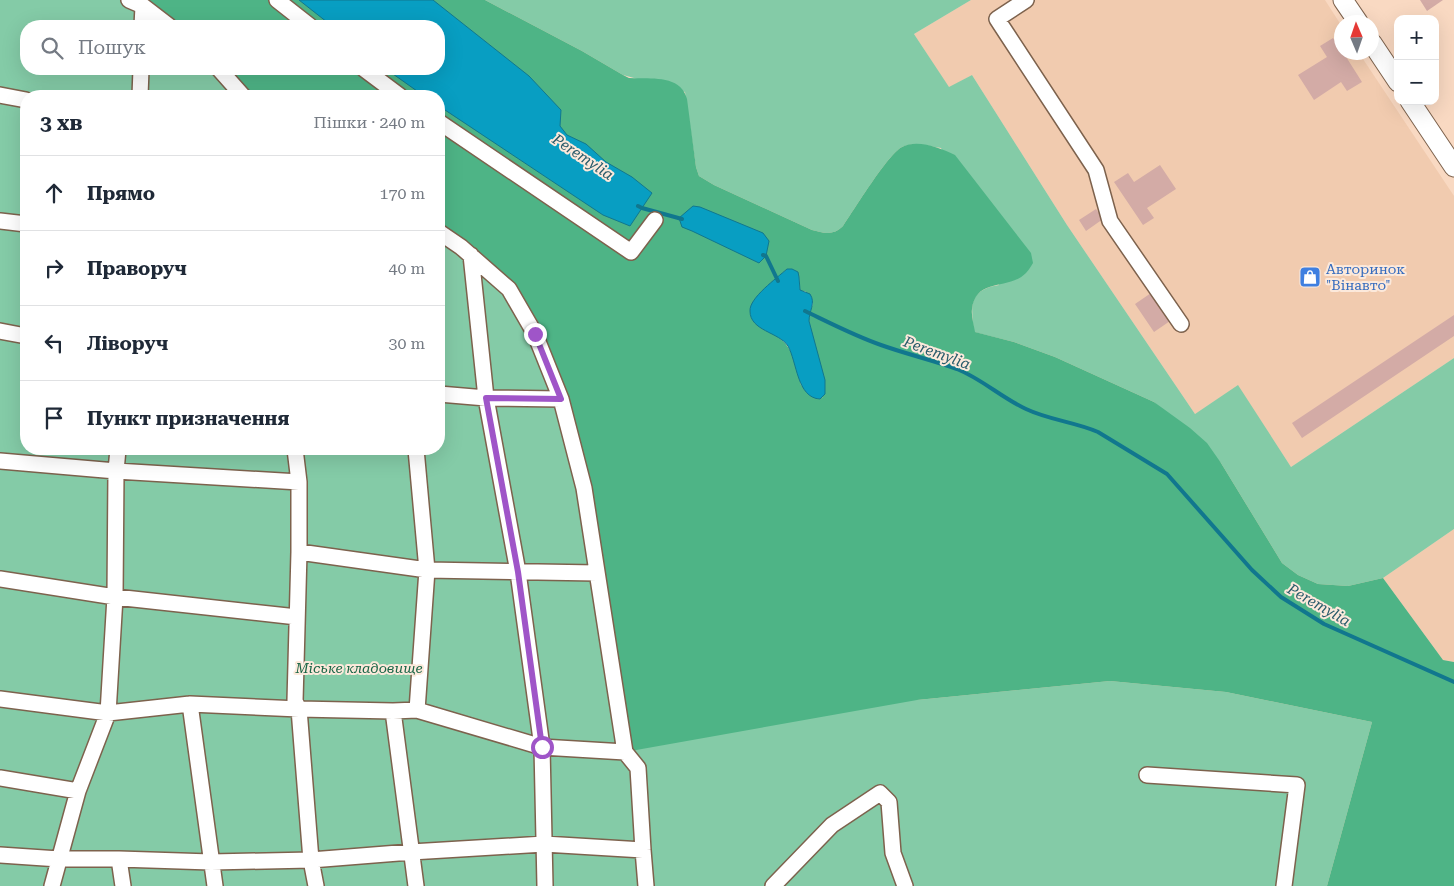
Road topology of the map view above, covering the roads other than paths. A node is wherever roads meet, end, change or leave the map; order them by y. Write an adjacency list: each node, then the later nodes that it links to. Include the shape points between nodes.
1 (129, 0): 5 (lane)
2 (276, 0): 9 (lane)
3 (1026, 0): 28 (lane, via 997,19 1096,170 1110,221)
4 (1343, 0): 6 (main road)
5 (143, 6): 7 (lane); 8 (lane)
6 (1353, 15)
7 (142, 20)
8 (161, 20)
9 (302, 20)
10 (1379, 54): 14 (main road)
11 (141, 75): 15 (lane)
12 (224, 75): 16 (lane)
13 (372, 75): 17 (lane)
14 (1394, 76)
15 (140, 90)
16 (238, 90)
17 (392, 90)
18 (0, 95): 19 (lane)
19 (20, 99)
20 (1413, 105): 22 (main road)
21 (445, 126): 23 (lane, via 631,252)
22 (1454, 167)
23 (655, 220)
24 (0, 221): 25 (lane)
25 (20, 223)
26 (445, 236): 27 (lane)
27 (471, 255): 32 (lane); 33 (lane, via 509,289 535,334)
28 (1181, 324)
29 (0, 331): 30 (lane)
30 (20, 335)
31 (445, 395): 32 (lane)
32 (486, 398): 33 (lane); 42 (lane)
33 (561, 399): 43 (lane, via 584,488)
34 (117, 455): 38 (lane)
35 (296, 455): 39 (lane)
36 (417, 455): 41 (lane)
37 (0, 461): 38 (lane)
38 (116, 471): 39 (lane); 45 (lane)
39 (299, 482): 40 (lane)
40 (299, 552): 41 (lane); 46 (lane)
41 (427, 570): 42 (lane); 50 (lane)
42 (518, 572): 43 (lane); 53 (lane)
43 (597, 573): 54 (lane)
44 (0, 579): 45 (lane)
45 (115, 597): 46 (lane); 52 (lane)
46 (297, 616): 49 (lane, via 295,701)
47 (0, 699): 52 (lane)
48 (190, 704): 49 (lane); 52 (lane); 65 (lane)
49 (299, 710): 51 (lane); 64 (lane)
50 (417, 710): 51 (lane); 53 (lane)
51 (393, 711): 60 (lane)
52 (108, 713): 57 (lane)
53 (542, 747): 54 (lane); 58 (lane)
54 (625, 752): 59 (lane, via 638,768)
55 (1147, 775): 75 (lane, via 1298,785)
56 (0, 778): 57 (lane)
57 (78, 791): 62 (lane)
58 (544, 844): 59 (lane); 60 (lane); 71 (lane)
59 (643, 850): 72 (lane)
60 (411, 852): 64 (lane); 70 (lane)
61 (0, 855): 62 (lane)
62 (59, 859): 63 (lane); 66 (lane)
63 (119, 859): 65 (lane); 67 (lane)
64 (311, 860): 65 (lane); 69 (lane)
65 (211, 862): 68 (lane)
66 (52, 886)
67 (123, 886)
68 (214, 886)
69 (316, 886)
70 (416, 886)
71 (545, 886)
72 (646, 886)
73 (773, 886): 74 (lane, via 832,825 880,793 888,802 893,853)
74 (905, 886)
75 (1284, 886)

